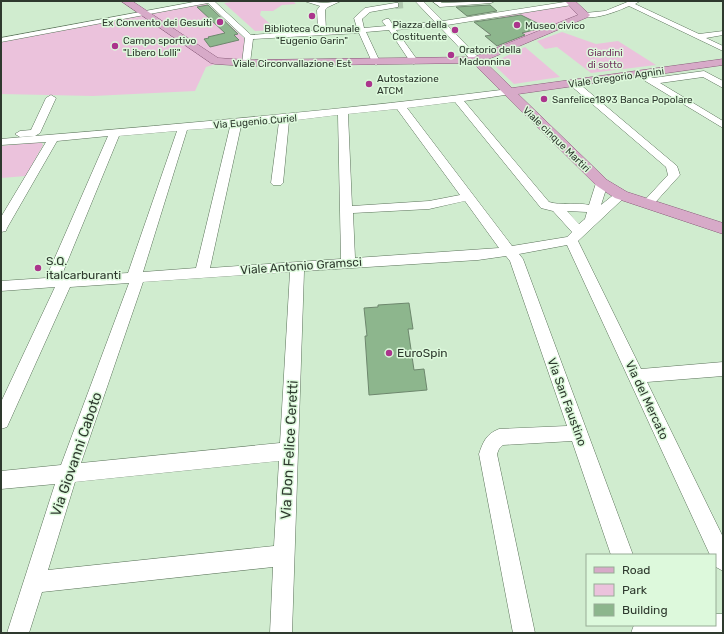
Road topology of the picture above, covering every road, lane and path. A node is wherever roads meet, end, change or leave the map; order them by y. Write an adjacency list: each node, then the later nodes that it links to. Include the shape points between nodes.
1 (126, 1): 17 (main road, Viale Circonvallazione Est)
2 (165, 1): 14 (street)
3 (210, 1): 14 (street); 26 (street)
4 (308, 1): 11 (street)
5 (337, 1): 11 (street)
6 (436, 1): 7 (street, via 440,5)
7 (490, 1): 18 (street)
8 (420, 2): 20 (street)
9 (571, 2): 16 (street); 19 (main road)
10 (632, 2): 19 (street, via 606,13); 25 (street)
11 (325, 3): 23 (street, via 320,10)
12 (395, 5): 15 (street)
13 (506, 5): 16 (street)
14 (172, 8): 17 (street, via 158,8)
15 (377, 8): 21 (street); 22 (street, via 364,11 358,18)
16 (514, 12): 18 (street)
17 (146, 13): 27 (street); 33 (main road, Viale Circonvallazione Est, via 215,61)
18 (503, 14): 20 (street)
19 (585, 15): 29 (main road)
20 (441, 24): 21 (street); 29 (street)
21 (391, 28): 22 (street); 30 (street)
22 (362, 30): 23 (street); 31 (street)
23 (322, 33): 26 (street)
24 (723, 33): 25 (street)
25 (698, 36): 28 (street)
26 (249, 37): 33 (street)
27 (1, 40)
28 (723, 49)
29 (476, 60): 30 (main road, Viale Circonvallazione Est); 38 (main road, Viale cinque Martiri)
30 (414, 61): 31 (main road, Viale Circonvallazione Est)
31 (376, 62): 33 (main road, Viale Circonvallazione Est)
32 (723, 62): 34 (main road, Viale Gregorio Agnini)
33 (246, 63)
34 (640, 74): 35 (street); 36 (main road, Viale Gregorio Agnini)
35 (653, 82): 37 (street, via 704,74); 45 (street)
36 (574, 83): 38 (main road, Viale Gregorio Agnini); 56 (street, via 672,166 674,175)
37 (723, 85)
38 (509, 92): 40 (street, Via Eugenio Curiel); 53 (main road, Viale cinque Martiri)
39 (51, 98): 49 (street)
40 (458, 99): 41 (street, Via Eugenio Curiel); 57 (street, via 545,205)
41 (400, 106): 42 (street, Via Eugenio Curiel); 55 (street, Via San Faustino)
42 (343, 112): 43 (street, Via Eugenio Curiel); 58 (street)
43 (284, 118): 44 (street, Via Eugenio Curiel); 52 (street)
44 (236, 123): 46 (street, Via Eugenio Curiel); 66 (street)
45 (723, 125)
46 (182, 127): 47 (street, Via Eugenio Curiel); 67 (street, Via Giovanni Caboto)
47 (115, 133): 50 (street, Via Eugenio Curiel); 68 (street)
48 (1, 136): 49 (street)
49 (34, 136): 50 (street, Via Eugenio Curiel); 51 (street, Via Eugenio Curiel)
50 (54, 137): 60 (street)
51 (1, 142)
52 (277, 183)
53 (602, 183): 54 (main road, Viale cinque Martiri); 59 (street)
54 (621, 195): 56 (main road, Viale cinque Martiri); 59 (street)
55 (468, 197): 58 (street, via 428,205); 63 (street, Via San Faustino)
56 (648, 203): 61 (main road, Viale cinque Martiri)
57 (557, 208): 59 (street, via 580,207); 62 (street, Via del Mercato)
58 (346, 210): 64 (street)
59 (593, 215): 62 (street)
60 (1, 228)
61 (723, 229)
62 (575, 236): 63 (street, Viale Antonio Gramsci, via 534,248); 71 (street, Via del Mercato)
63 (508, 251): 64 (street, Viale Antonio Gramsci); 73 (street, Via San Faustino, via 516,259)
64 (348, 263): 65 (street, Viale Antonio Gramsci)
65 (297, 266): 66 (street, Viale Antonio Gramsci); 74 (street, Via Don Felice Ceretti)
66 (202, 273): 67 (street, Viale Antonio Gramsci)
67 (136, 276): 68 (street, Viale Antonio Gramsci); 75 (street, Via Giovanni Caboto)
68 (58, 283): 69 (street, Viale Antonio Gramsci); 72 (street)
69 (1, 286)
70 (723, 369): 71 (street)
71 (636, 376): 79 (street, Via del Mercato)
72 (1, 421)
73 (579, 433): 77 (street, Via San Faustino); 85 (street, via 499,437 491,444 488,454)
74 (289, 451): 75 (street); 78 (street, Via Don Felice Ceretti)
75 (67, 475): 76 (street); 80 (street, Via Giovanni Caboto)
76 (1, 480)
77 (622, 554)
78 (285, 555): 80 (street); 84 (street, Via Don Felice Ceretti)
79 (723, 560)
80 (35, 582): 83 (street, Via Giovanni Caboto)
81 (710, 626): 82 (street)
82 (647, 631)
83 (18, 633)
84 (281, 633)
85 (524, 633)

